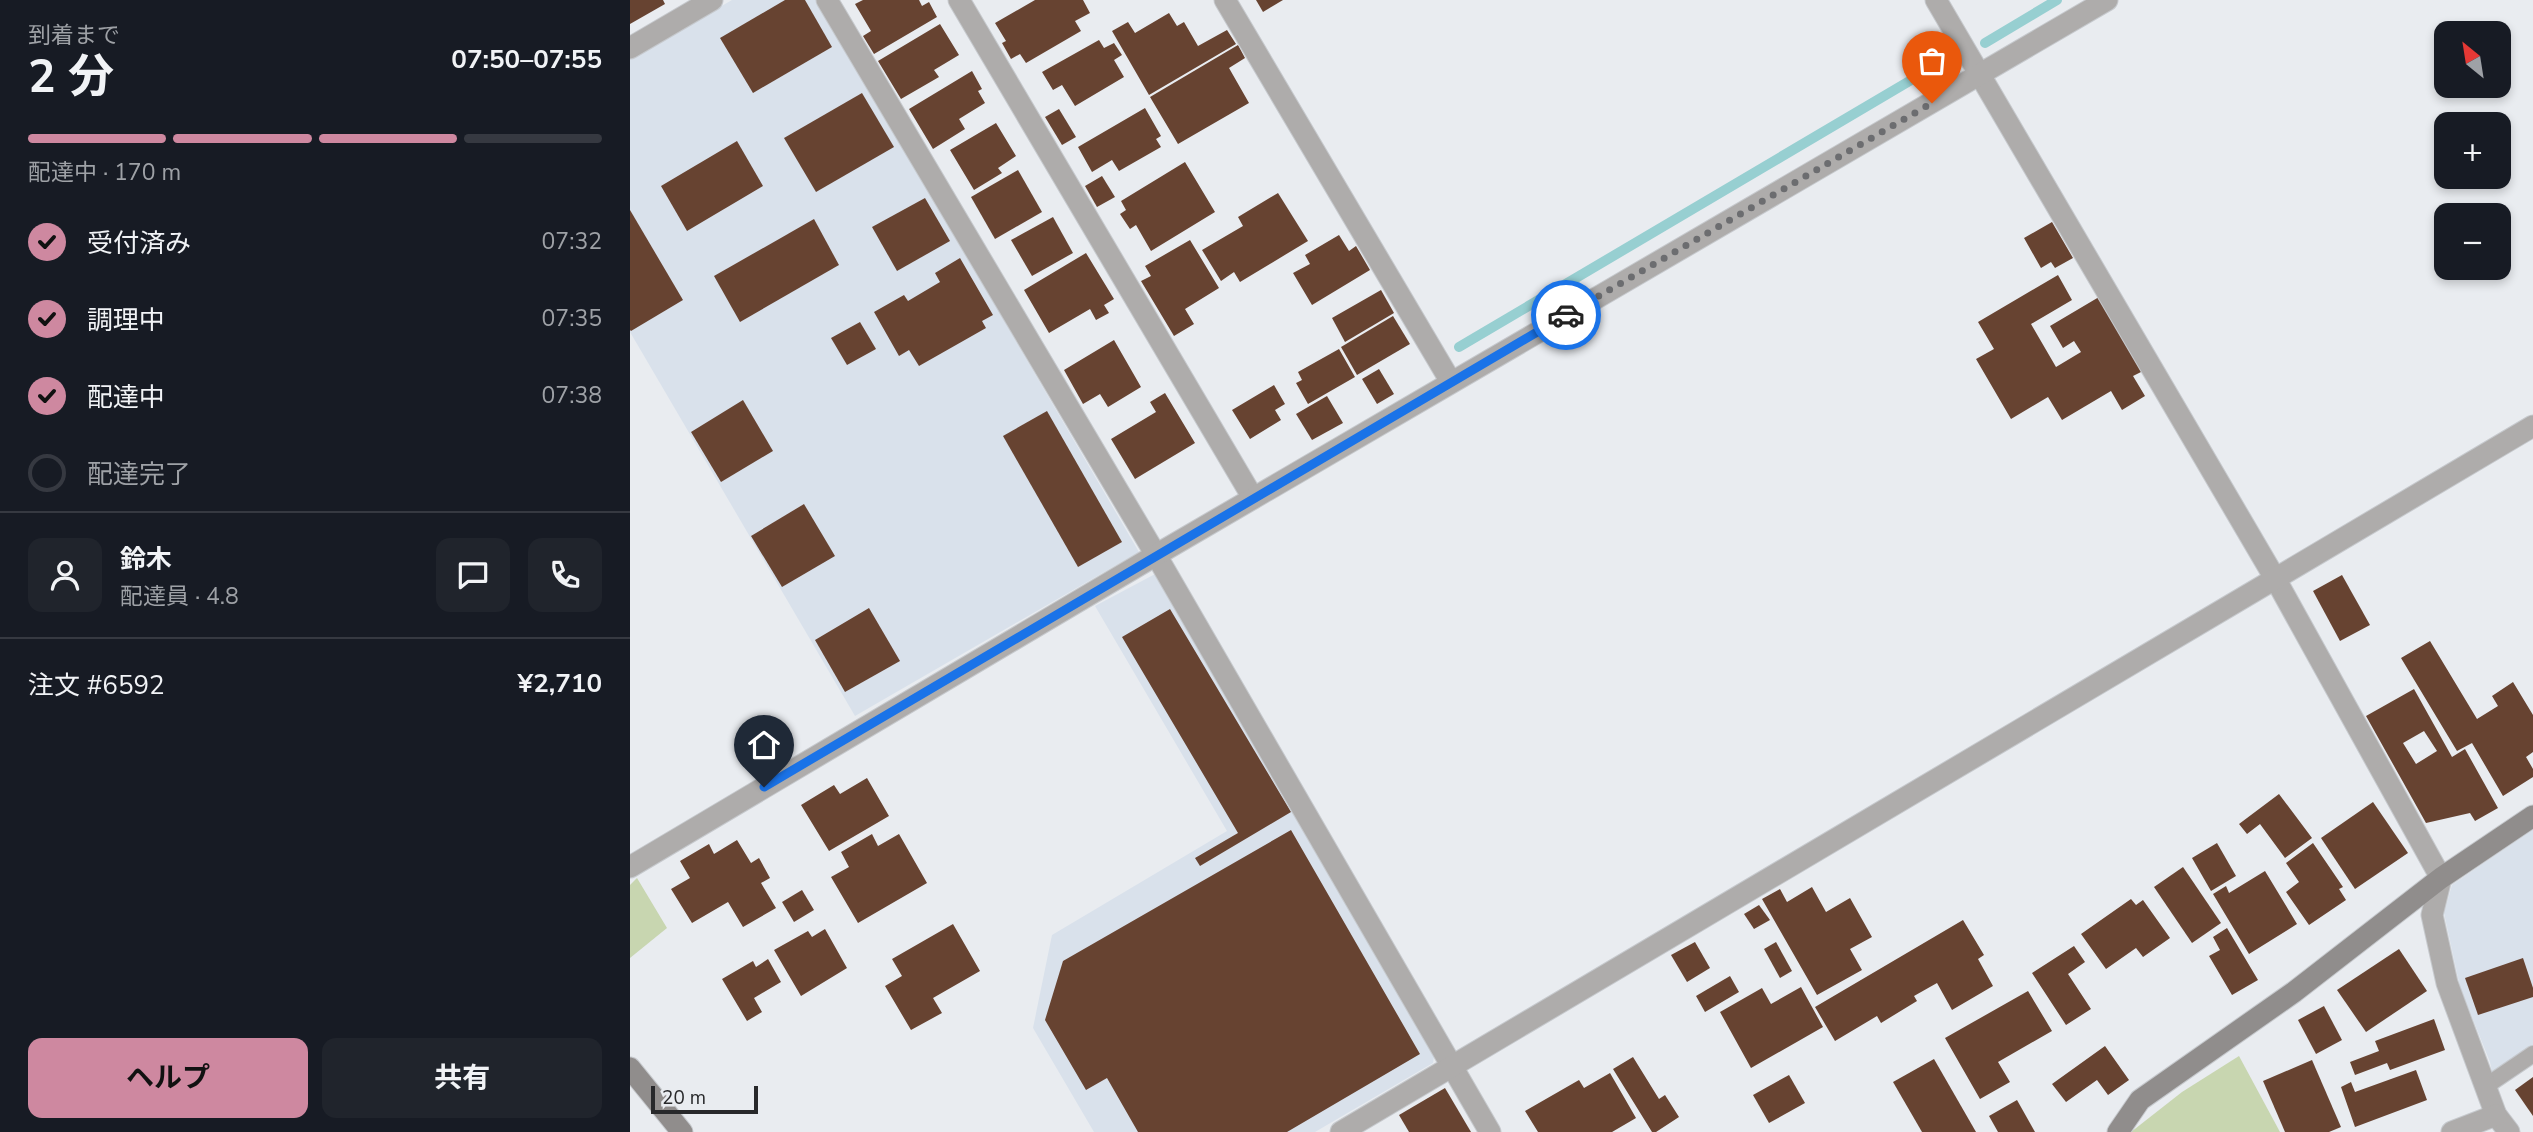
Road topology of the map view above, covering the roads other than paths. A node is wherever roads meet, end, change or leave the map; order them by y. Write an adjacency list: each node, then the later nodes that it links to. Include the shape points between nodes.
1 (712, 0): 7 (street)
2 (827, 0): 12 (street)
3 (959, 0): 11 (street)
4 (1225, 0): 9 (street)
5 (1936, 0): 8 (street)
6 (2107, 0): 8 (street)
7 (630, 48)
8 (1980, 76): 9 (street); 13 (street)
9 (1451, 382): 11 (street)
10 (2533, 426): 13 (street)
11 (1253, 498): 12 (street)
12 (1156, 555): 15 (street); 18 (street)
13 (2276, 580): 16 (street); 18 (street)
14 (2533, 816): 16 (street)
15 (630, 867)
16 (2441, 878): 20 (street, via 2432,915 2447,983); 25 (street, via 2294,992 2140,1100)
17 (2533, 1054): 20 (lane)
18 (1452, 1066): 23 (street); 24 (street)
19 (630, 1068): 22 (street)
20 (2486, 1086): 21 (street)
21 (2496, 1115): 26 (street); 27 (street)
22 (682, 1132)
23 (1341, 1132)
24 (1490, 1132)
25 (2118, 1132)
26 (2452, 1132)
27 (2509, 1132)

